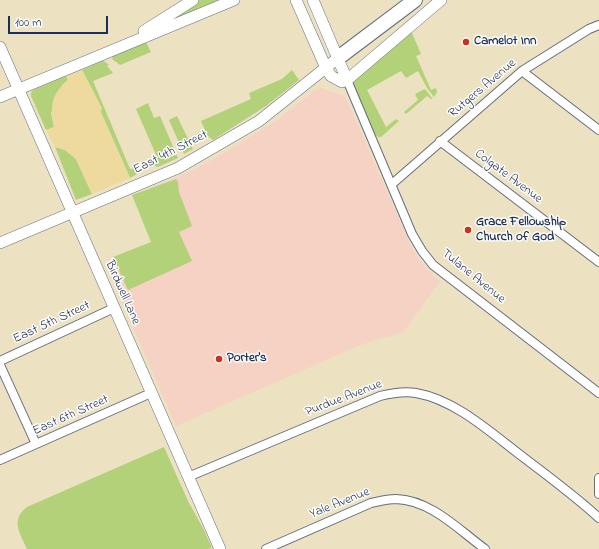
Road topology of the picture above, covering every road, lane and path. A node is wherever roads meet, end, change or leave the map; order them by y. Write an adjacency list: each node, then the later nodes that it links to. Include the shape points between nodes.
1 (193, 0): 9 (main road)
2 (234, 0): 9 (main road)
3 (296, 0): 11 (main road)
4 (313, 0): 10 (main road, Tulane Avenue)
5 (414, 0): 10 (highway)
6 (441, 0): 13 (main road)
7 (599, 25): 12 (street, Rutgers Avenue)
8 (0, 47): 14 (main road, Birdwell Lane)
9 (118, 47): 14 (main road)
10 (338, 58): 11 (main road, East 4th Street); 13 (main road, Tulane Avenue)
11 (326, 68): 13 (main road, via 331,76 342,82); 19 (main road, East 4th Street, via 259,121 178,168)
12 (522, 70): 16 (street); 17 (street, Rutgers Avenue)
13 (347, 80): 18 (street, Tulane Avenue)
14 (18, 90): 15 (main road); 19 (main road, Birdwell Lane)
15 (0, 97)
16 (599, 130)
17 (440, 141): 18 (street, Rutgers Avenue); 21 (street, Colgate Avenue)
18 (392, 184): 26 (street, Tulane Avenue, via 412,234 433,265)
19 (72, 213): 20 (main road, East 4th Street); 22 (main road, Birdwell Lane)
20 (0, 243)
21 (599, 262)
22 (114, 308): 23 (street, East 5th Street); 25 (main road, Birdwell Lane)
23 (0, 361)
24 (0, 365): 27 (street)
25 (151, 393): 27 (street, East 6th Street); 29 (main road, Birdwell Lane)
26 (599, 393)
27 (36, 444): 28 (street, East 6th Street)
28 (0, 460)
29 (188, 477): 32 (street, Purdue Avenue, via 380,396 399,392 416,393 455,407 582,502); 33 (main road, Birdwell Lane)
30 (599, 478): 31 (street)
31 (599, 494)
32 (599, 518)
33 (220, 549)
34 (266, 549): 35 (street, Yale Avenue, via 371,503 398,499 434,511)
35 (485, 549)

